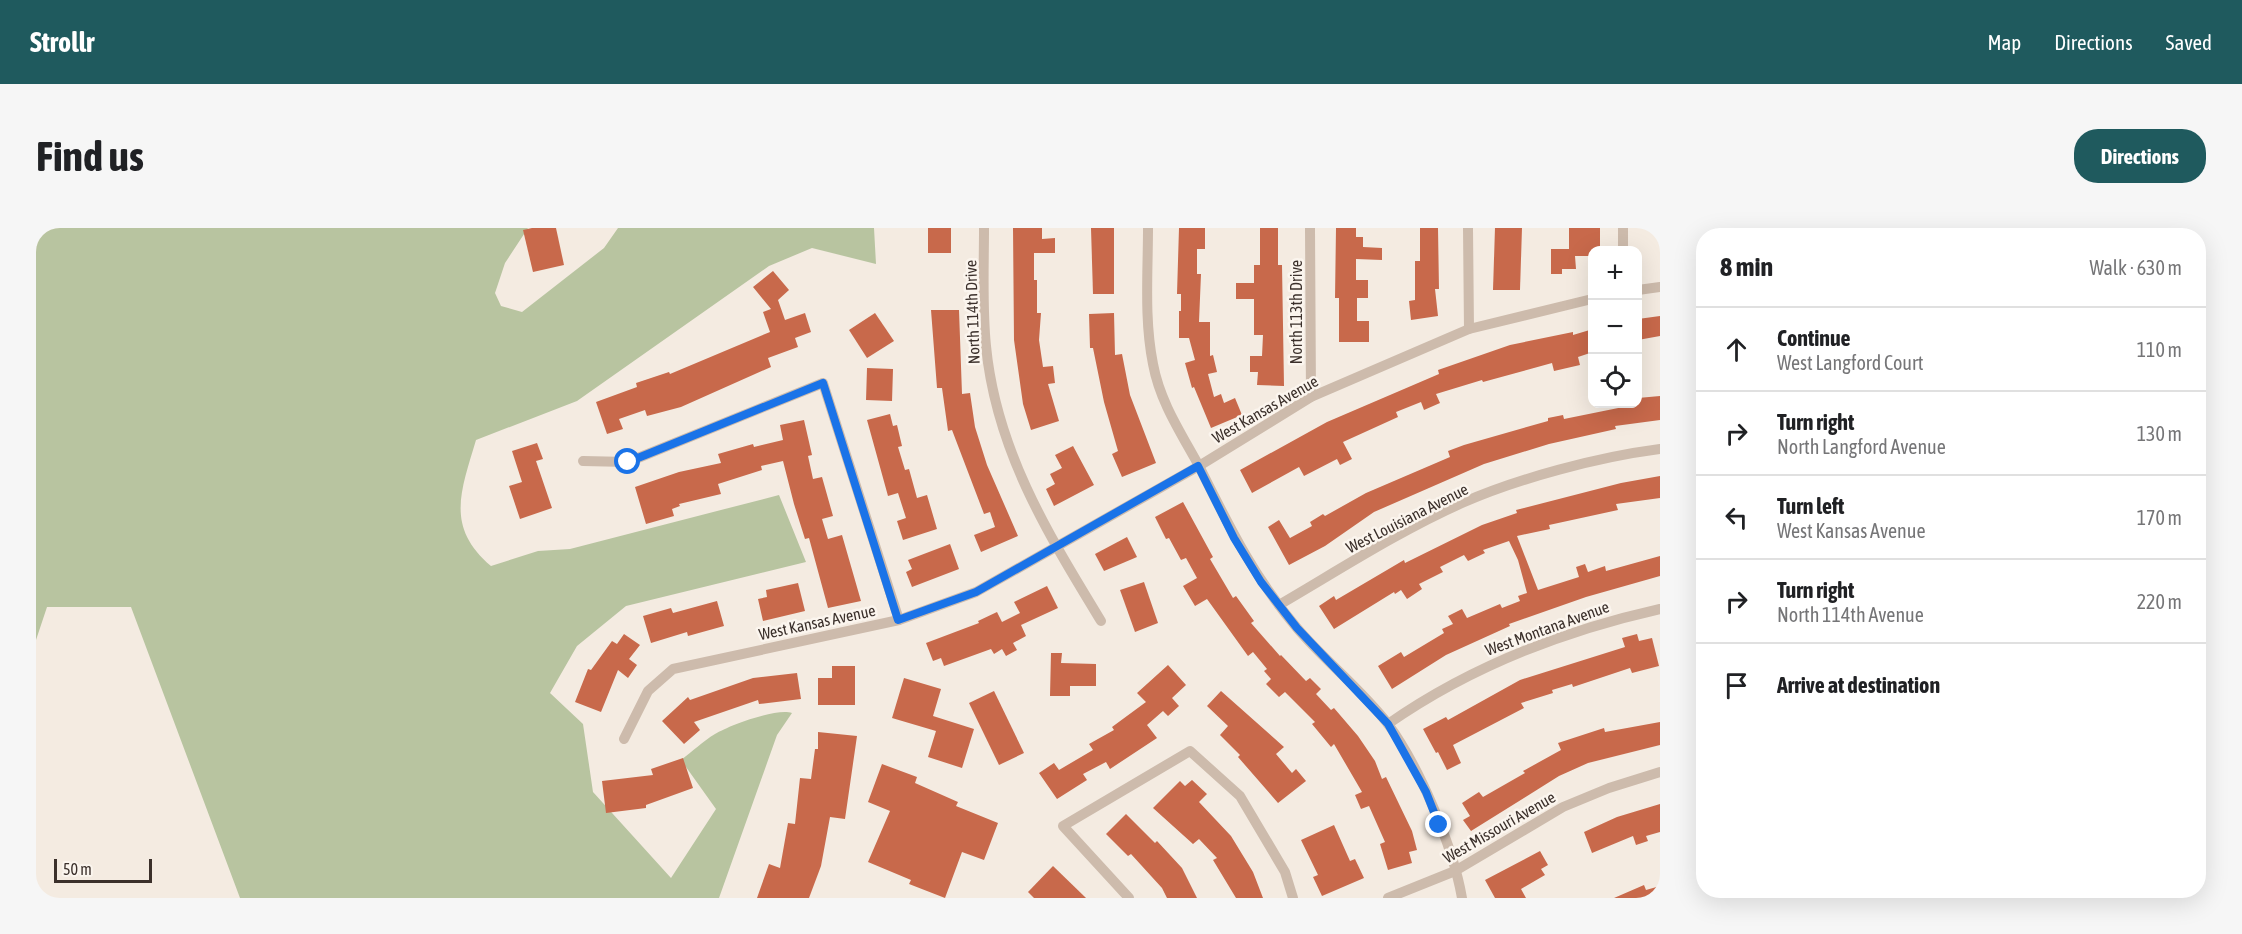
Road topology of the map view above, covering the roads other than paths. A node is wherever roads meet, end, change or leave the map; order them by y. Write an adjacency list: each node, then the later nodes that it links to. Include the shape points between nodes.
1 (984, 228): 15 (street, North 114th Drive, via 986,345 995,401 1022,482)
2 (1148, 228): 14 (street, via 1148,320 1153,366 1168,410)
3 (1310, 228): 11 (street, North 113th Drive)
4 (1468, 228): 10 (street)
5 (1623, 228): 6 (street)
6 (1623, 246)
7 (1660, 287): 8 (street)
8 (1642, 289)
9 (1589, 300): 10 (street, West Kansas Avenue)
10 (1468, 329): 11 (street, West Kansas Avenue)
11 (1311, 397): 14 (street, West Kansas Avenue)
12 (1660, 449): 16 (street, West Louisiana Avenue, via 1561,469 1463,503 1359,557)
13 (583, 461): 18 (street, via 628,462 823,383)
14 (1198, 466): 15 (street, West Kansas Avenue); 16 (street, via 1247,561)
15 (1055, 546): 18 (street, West Kansas Avenue, via 976,592); 19 (street, North 114th Drive)
16 (1279, 605): 20 (street)
17 (1660, 609): 20 (street, West Montana Avenue, via 1585,628 1509,656 1455,682)
18 (898, 620): 21 (street, West Kansas Avenue, via 673,669 648,691)
19 (1101, 621)
20 (1388, 724): 23 (street, via 1426,792)
21 (624, 739)
22 (1660, 772): 23 (street, West Missouri Avenue, via 1563,807)
23 (1455, 871): 26 (street, West Missouri Avenue); 27 (street)
24 (1129, 898): 25 (street, via 1063,826 1190,751 1240,796 1285,872)
25 (1293, 898)
26 (1388, 898)
27 (1462, 898)

